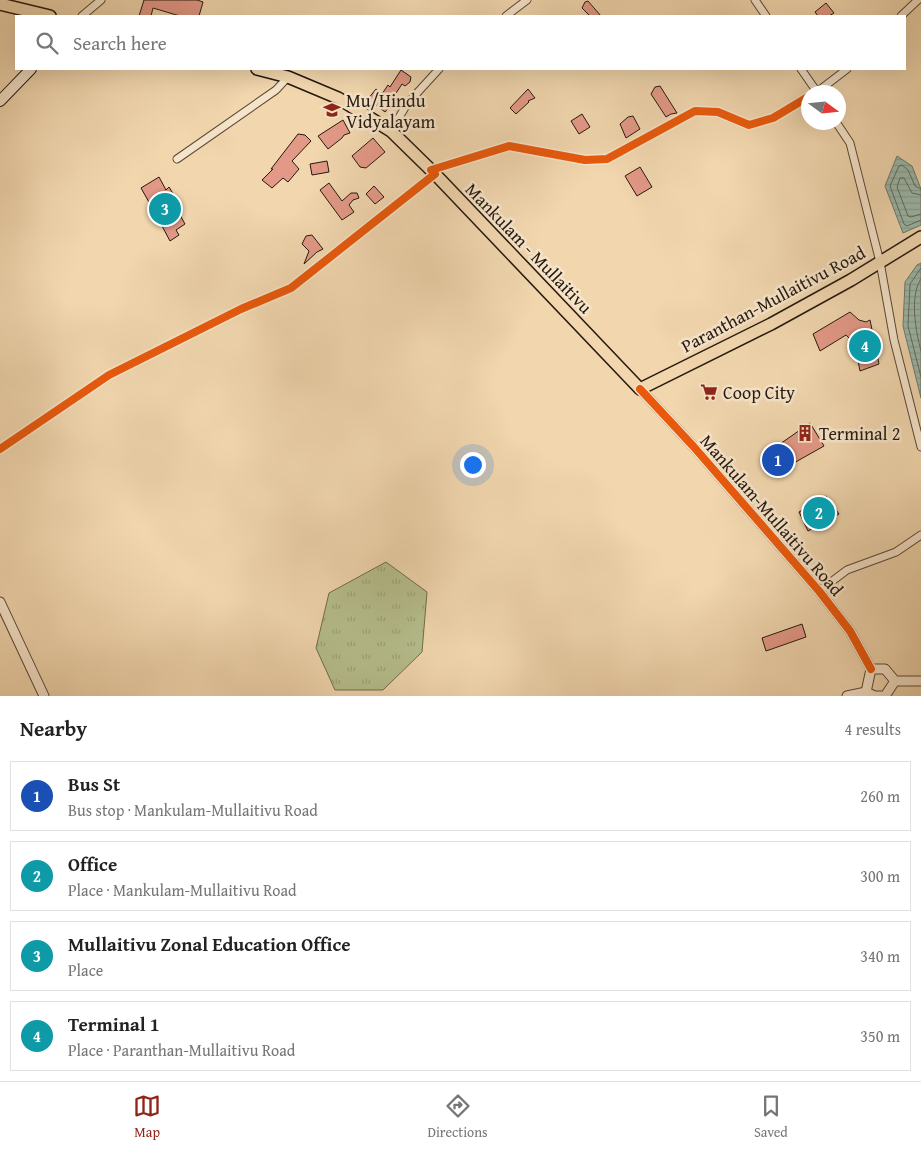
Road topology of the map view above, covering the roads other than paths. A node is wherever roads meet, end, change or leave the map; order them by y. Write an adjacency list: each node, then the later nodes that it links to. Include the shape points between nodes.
1 (101, 0): 7 (street)
2 (527, 0): 8 (street)
3 (755, 0): 9 (street)
4 (918, 0): 10 (street)
5 (0, 4): 6 (highway)
6 (46, 15)
7 (83, 15)
8 (507, 15)
9 (765, 15)
10 (902, 15)
11 (30, 70): 19 (main road)
12 (261, 70): 16 (highway, Mankulam - Mullaitivu)
13 (437, 70): 22 (street, via 407,104)
14 (802, 70): 17 (street)
15 (846, 70): 18 (street)
16 (288, 76): 22 (highway, Mankulam - Mullaitivu, via 338,98); 23 (street, via 276,90)
17 (812, 85)
18 (826, 85)
19 (0, 101)
20 (801, 101): 24 (street, via 773,118 748,125 718,112 695,111 607,159 585,160 509,146)
21 (841, 130): 26 (street, via 850,143)
22 (391, 131): 24 (highway, Mankulam - Mullaitivu)
23 (178, 159)
24 (433, 172): 27 (highway, Mankulam - Mullaitivu); 29 (street, via 291,288 241,309 109,375)
25 (921, 237): 26 (highway, Paranthan-Mullaitivu Road)
26 (880, 262): 27 (highway, Paranthan-Mullaitivu Road, via 771,324); 28 (street, via 894,340)
27 (640, 389): 31 (street, Mankulam-Mullaitivu Road, via 694,446)
28 (921, 447)
29 (0, 450)
30 (921, 535): 31 (street, via 896,552 847,570)
31 (819, 591): 33 (street, Mankulam-Mullaitivu Road, via 850,631)
32 (0, 602): 37 (street)
33 (871, 669): 34 (street, via 885,669); 36 (street)
34 (895, 681): 35 (street); 40 (street)
35 (921, 681)
36 (866, 692): 38 (street); 39 (street)
37 (44, 696)
38 (847, 696)
39 (881, 696)
40 (885, 696)

